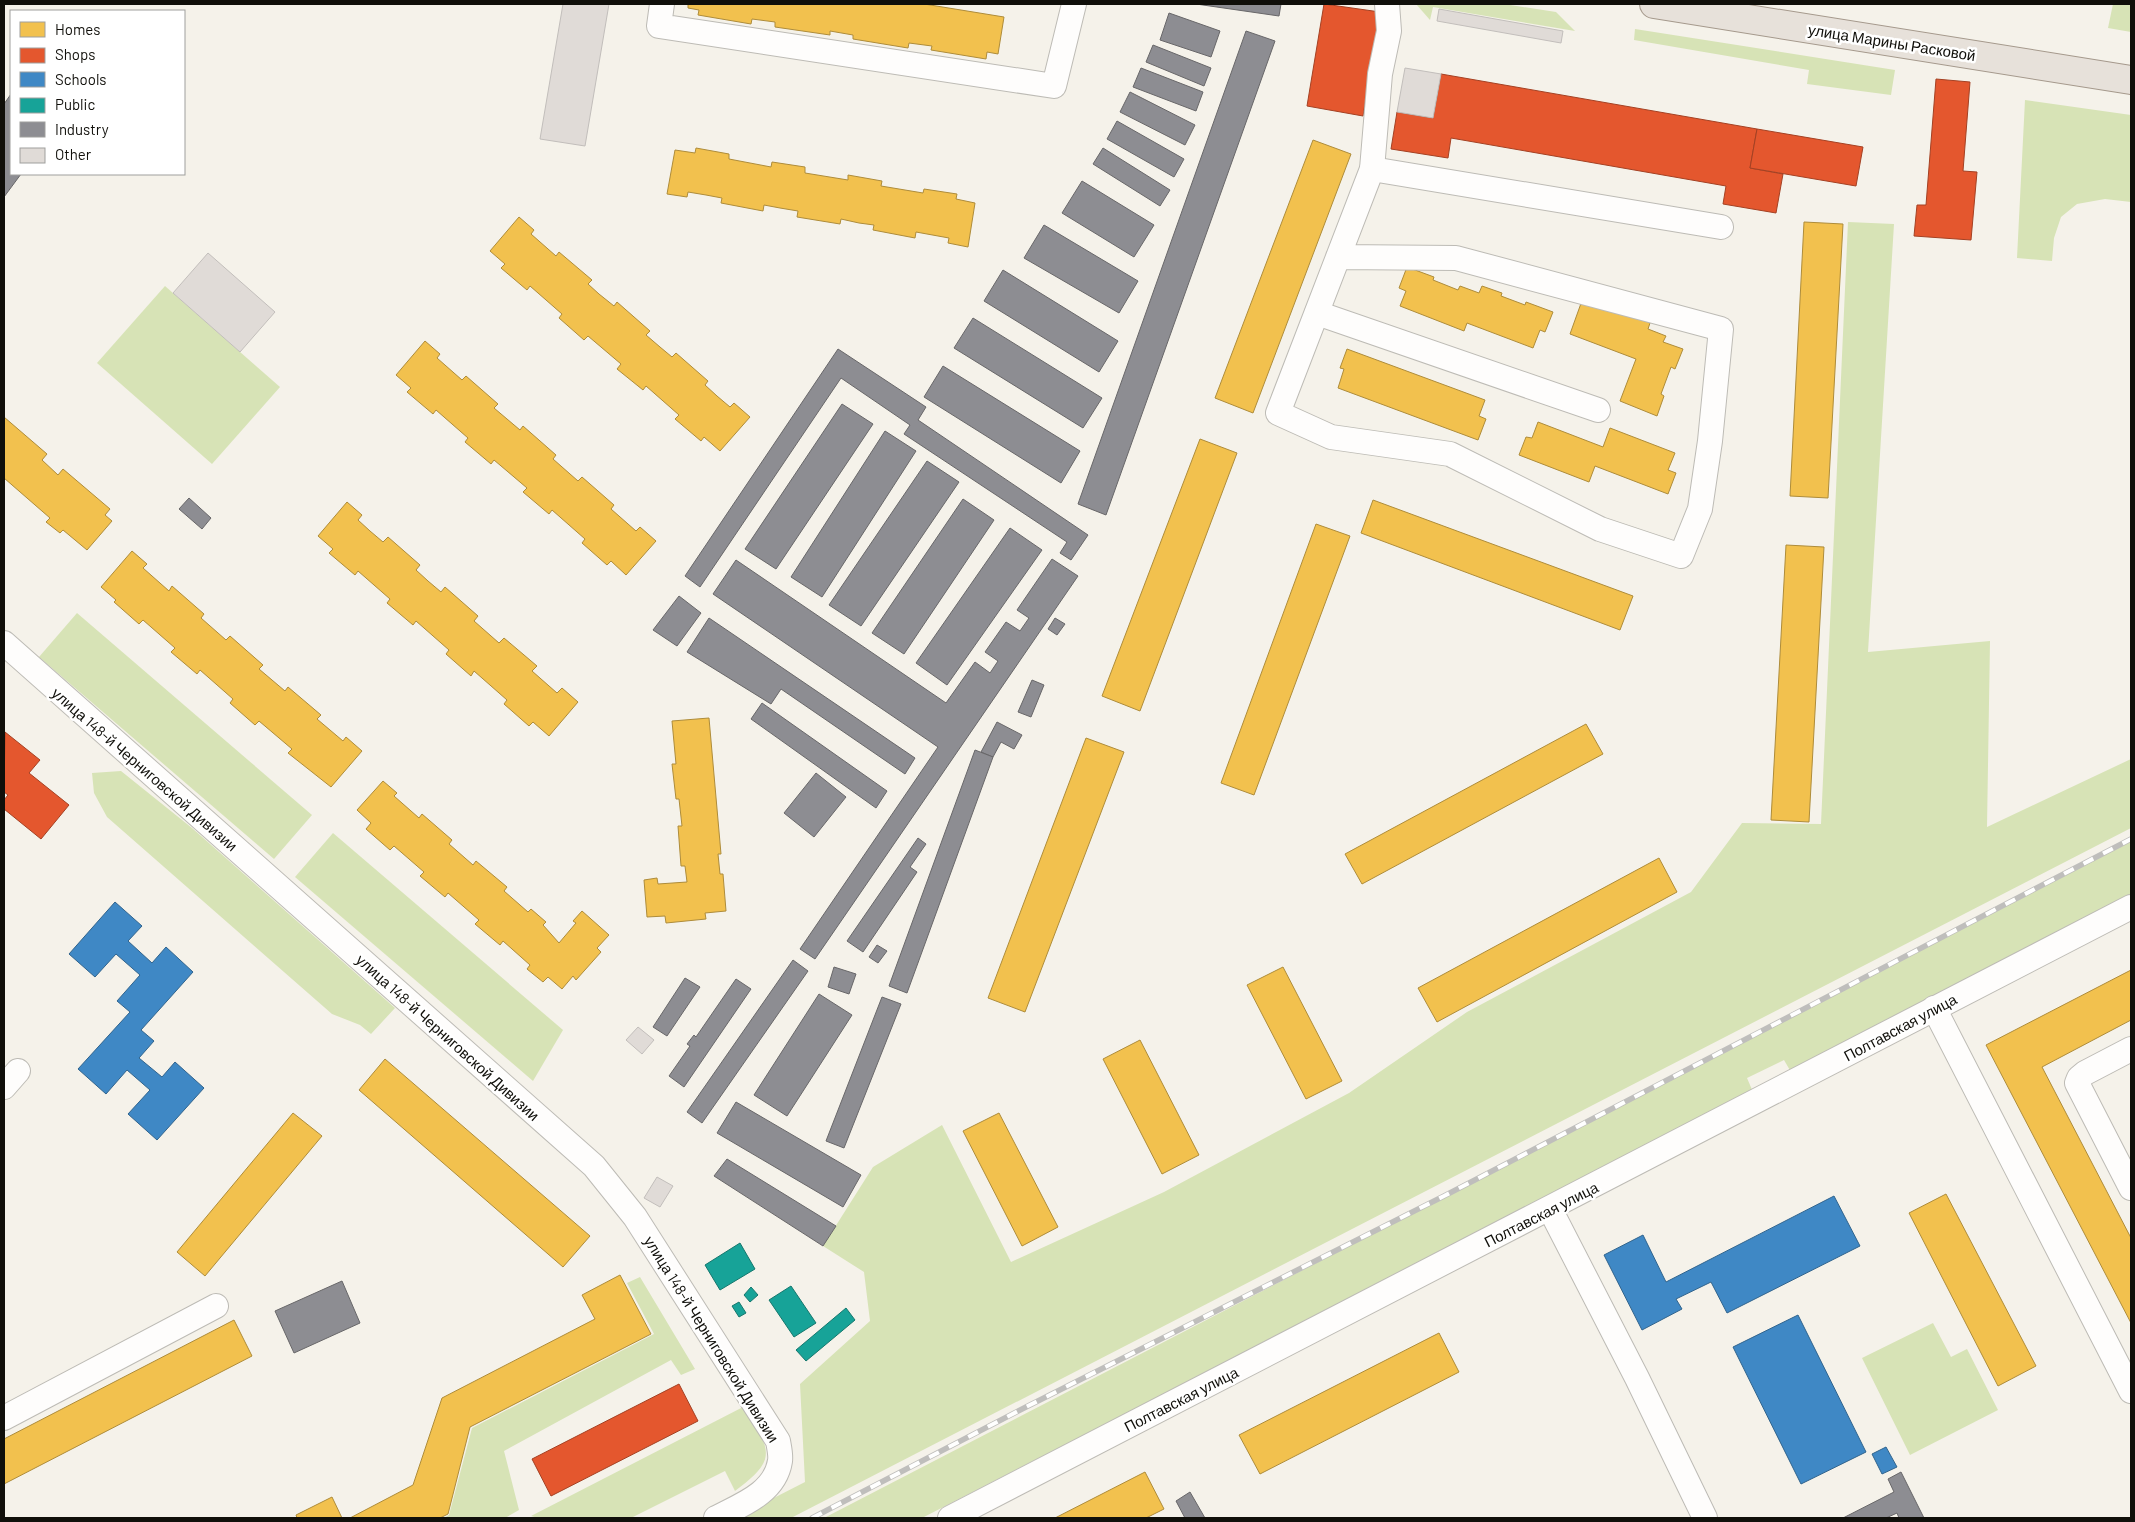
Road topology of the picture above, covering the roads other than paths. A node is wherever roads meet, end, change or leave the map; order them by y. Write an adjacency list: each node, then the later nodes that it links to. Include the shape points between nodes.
1 (662, 4): 2 (street, via 659,26 1054,86)
2 (1074, 4)
3 (1387, 4): 6 (street, via 1389,31 1380,74)
4 (1654, 4): 5 (main road, улица Марины Расковой)
5 (2131, 80)
6 (1372, 169): 7 (street); 8 (street)
7 (1721, 227)
8 (1338, 257): 9 (street); 9 (street, via 1456,258 1722,329 1700,510 1681,556 1600,529 1450,454 1331,437 1278,413)
9 (1317, 312): 10 (street)
10 (1598, 410)
11 (4, 644): 20 (street, улица 148-й Черниговской Дивизии, via 594,1166 635,1217 778,1441 780,1460 769,1487 754,1499)
12 (2129, 913): 13 (street, Полтавская улица)
13 (1934, 1008): 16 (street, Полтавская улица); 18 (street)
14 (2131, 1049): 15 (street, via 2084,1073 2077,1083)
15 (2131, 1188)
16 (1550, 1209): 21 (street, Полтавская улица); 22 (street)
17 (216, 1306): 19 (street)
18 (2131, 1391)
19 (4, 1418)
20 (716, 1518)
21 (950, 1518)
22 (1705, 1518)

